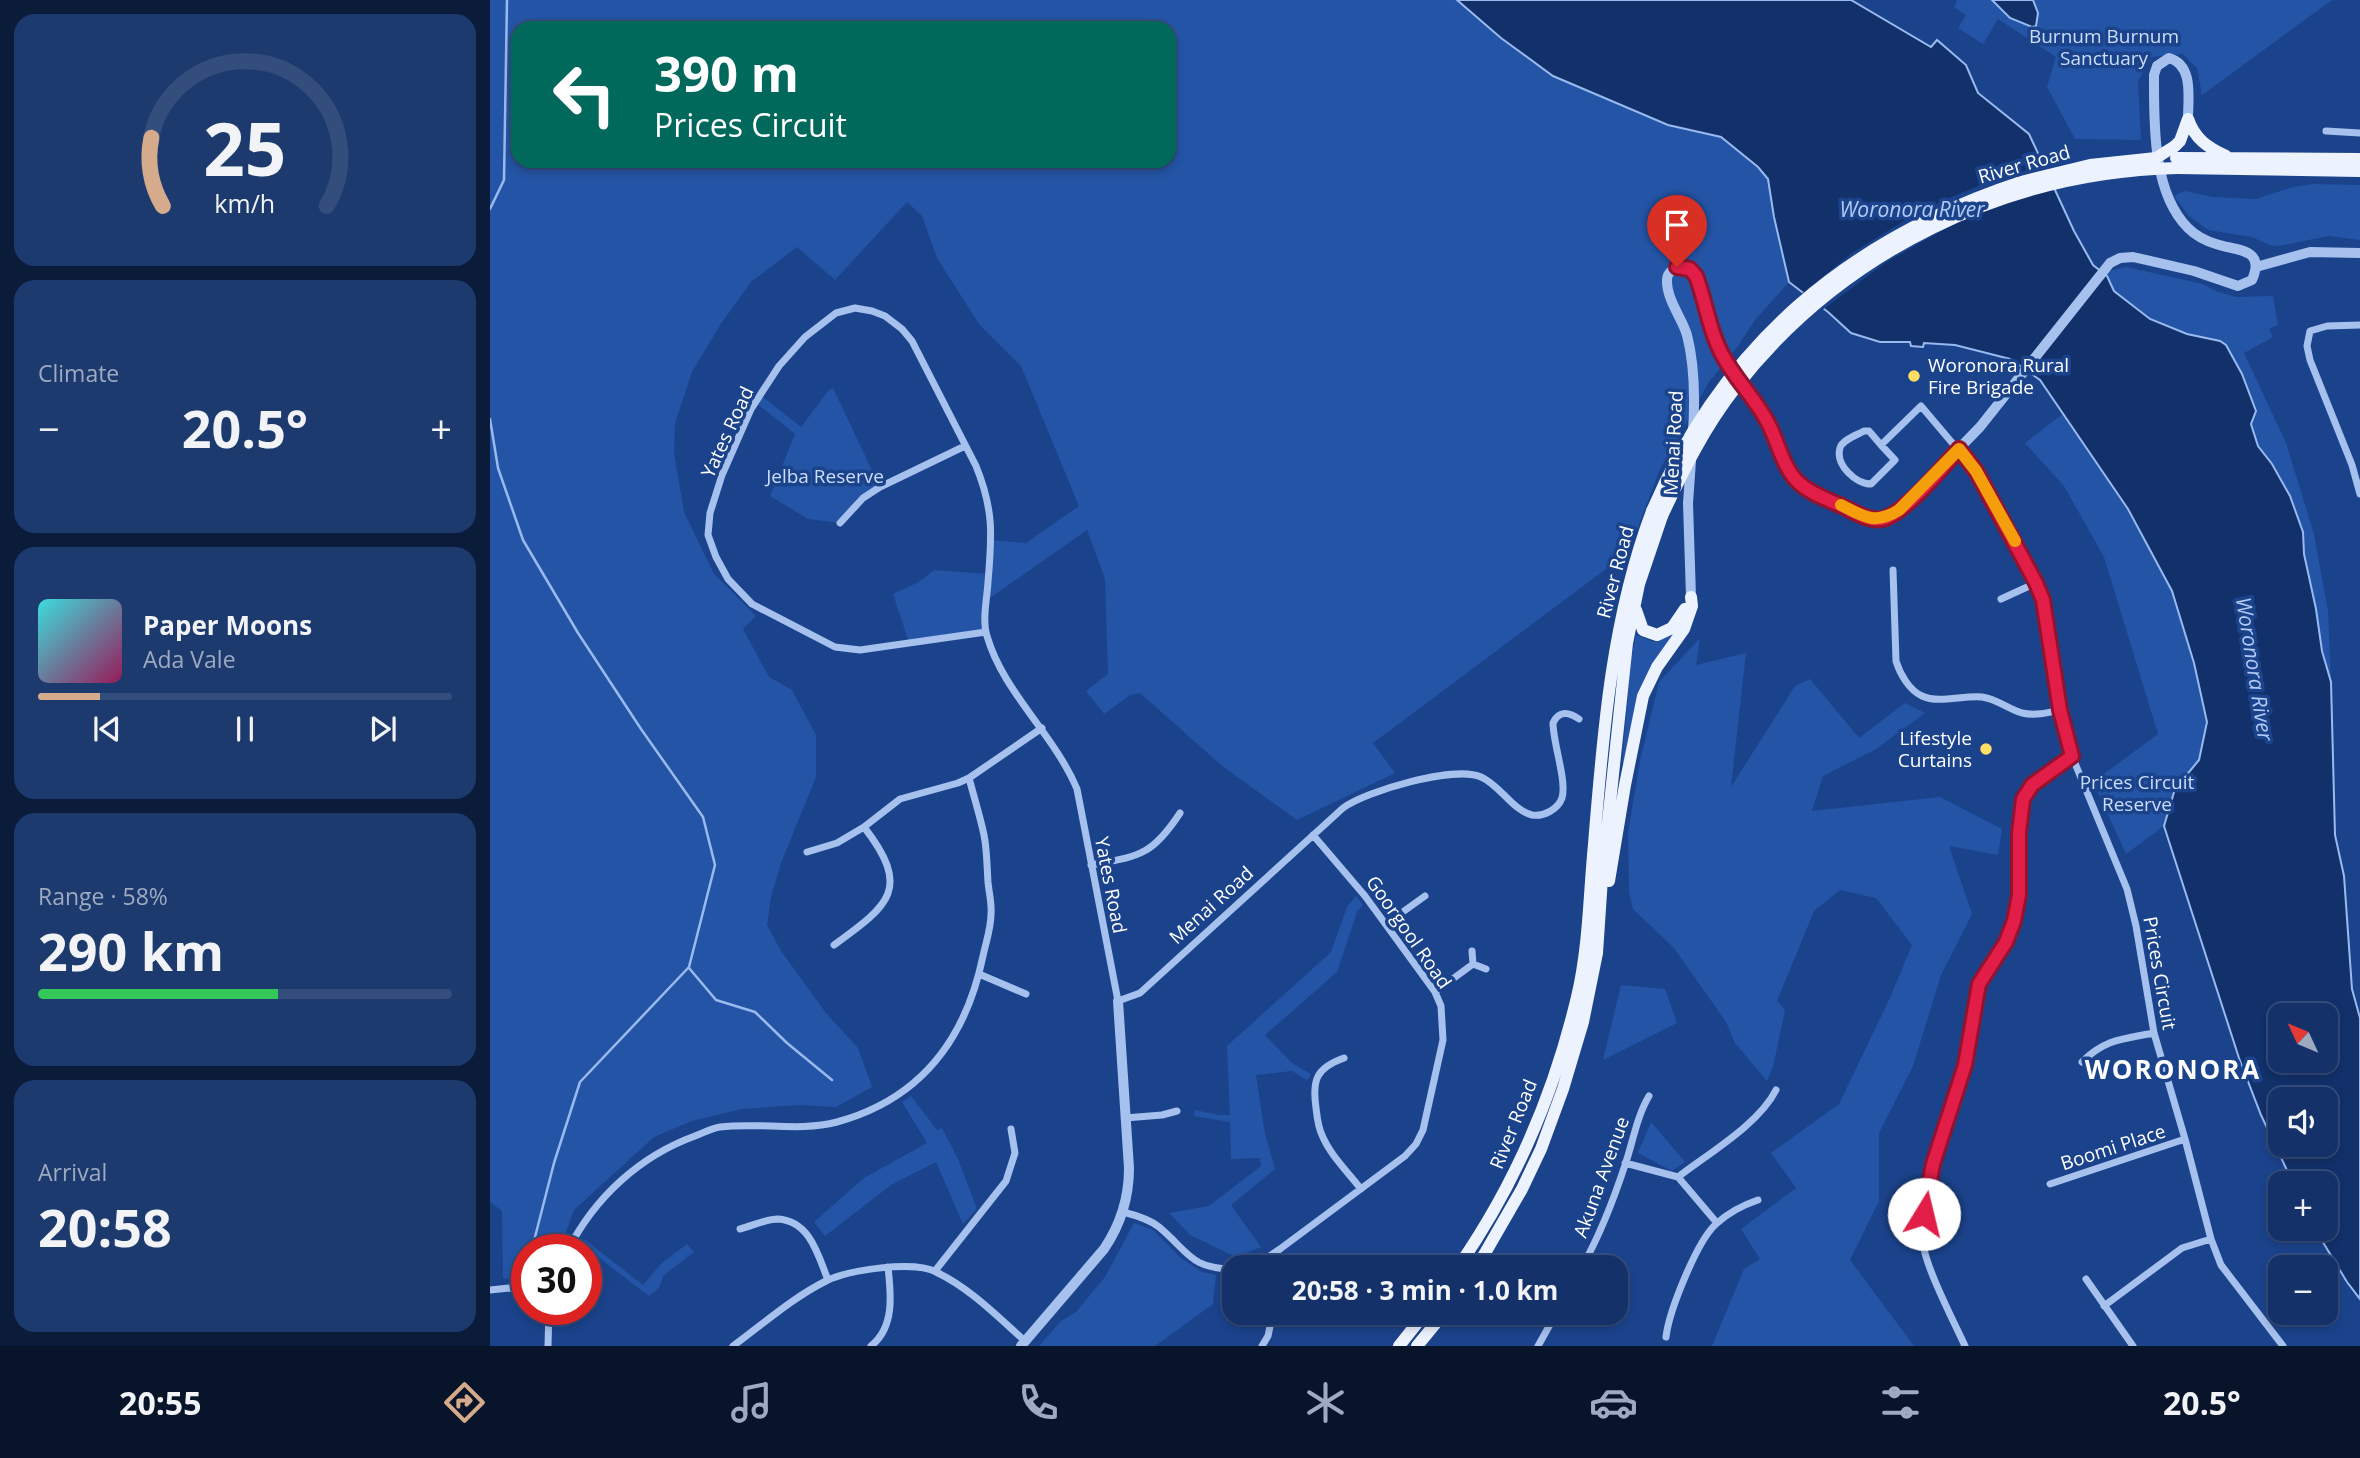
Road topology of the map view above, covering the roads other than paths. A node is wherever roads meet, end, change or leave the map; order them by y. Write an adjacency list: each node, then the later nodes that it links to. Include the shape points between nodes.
1 (2188, 119): 4 (main road); 5 (main road, via 2200,141); 8 (street, via 2184,68 2169,58 2157,66 2154,75 2155,134 2167,197 2196,235)
2 (2326, 131): 3 (street)
3 (2360, 133)
4 (2176, 157): 5 (main road, River Road); 7 (main road, River Road); 18 (main road, River Road, bridge, via 2012,195 1933,227 1874,261 1796,321 1735,388); 18 (main road, River Road, bridge, via 2081,167 1985,194 1903,231 1840,271 1773,329 1727,381 1682,447)
5 (2231, 158): 6 (main road, River Road)
6 (2360, 159)
7 (2360, 172)
8 (2250, 253): 10 (street); 11 (street)
9 (2360, 253): 10 (street, via 2310,252)
10 (2278, 262): 11 (street); 12 (street)
11 (2256, 267): 12 (street)
12 (2252, 279): 16 (street, Menai Road, via 2238,286 2194,271 2125,257 2110,263)
13 (2360, 325): 17 (street, via 2310,331 2307,346)
14 (1881, 445): 14 (street, via 1895,460 1871,484 1851,477 1840,460 1844,443 1864,430); 16 (street, Prices Circuit, via 1921,406)
15 (965, 446): 19 (street, via 880,487); 25 (street, Yates Road, via 985,488 992,529); 25 (street, Yates Road, via 902,329 872,311 855,308 836,313 805,337 757,398 722,475 708,535 728,579 752,604 835,647 860,650)
16 (1959, 449): 21 (street, Prices Circuit, via 1976,471); 22 (street, Menai Road, via 1899,510 1882,519 1862,516 1807,490 1792,476 1764,415 1713,337 1696,276 1686,267 1674,268 1667,278 1668,288 1686,334 1694,383 1688,503)
17 (2360, 494)
18 (1657, 513): 24 (main road, River Road); 67 (main road, River Road, via 1629,579 1610,681 1577,996 1548,1095 1525,1153)
19 (840, 523)
20 (1893, 570): 26 (street, via 1896,661 1913,689 1931,698 1982,698 2029,714)
21 (2036, 583): 23 (street); 26 (street, Prices Circuit, via 2043,600)
22 (1691, 597): 24 (main road, via 1672,628 1657,635 1641,627); 37 (main road, via 1684,629 1643,695)
23 (2001, 599)
24 (1634, 603): 37 (main road, River Road)
25 (986, 632): 28 (street, Yates Road, via 999,666)
26 (2060, 710): 29 (street, Prices Circuit)
27 (1579, 719): 33 (street, Menai Road, via 1564,713 1553,723 1562,799 1544,815 1524,811 1481,776 1453,775 1368,794)
28 (1042, 728): 30 (street); 35 (street, Yates Road, via 1068,766 1077,789)
29 (2072, 756): 47 (street, Prices Circuit, via 2127,889); 94 (street, via 2032,785 2023,799 2014,921 1979,984 1963,1075 1927,1189 1923,1245)
30 (969, 778): 32 (street, via 900,799); 43 (street, via 984,835 991,915)
31 (1180, 813): 35 (street, via 1145,852)
32 (864, 827): 34 (street, via 837,843); 39 (street, via 883,851 892,878 884,902)
33 (1313, 835): 38 (street, Goorgool Road); 46 (street, Menai Road, via 1140,993)
34 (807, 852)
35 (1091, 865): 46 (street, Yates Road)
36 (1425, 896): 38 (street)
37 (1601, 911): 68 (main road, River Road, via 1583,1023 1563,1089 1522,1189)
38 (1387, 925): 44 (street, Goorgool Road)
39 (834, 945)
40 (1472, 951): 41 (street)
41 (1473, 964): 42 (street); 44 (street)
42 (1486, 969)
43 (979, 974): 45 (street); 64 (street, via 959,1028 945,1050 900,1093 836,1122 718,1127 669,1145 631,1171 590,1212)
44 (1435, 992): 59 (street, Goorgool Road, via 1441,1006 1443,1040 1423,1130 1405,1156)
45 (1026, 994)
46 (1118, 1001): 53 (street)
47 (2154, 1033): 49 (street, via 2108,1042); 55 (street, Prices Circuit)
48 (1344, 1058): 59 (street, via 1321,1071 1313,1090 1321,1135)
49 (2082, 1062)
50 (1776, 1090): 57 (street, via 1754,1120)
51 (1649, 1096): 56 (street, Akuna Avenue)
52 (1177, 1111): 53 (street)
53 (1125, 1118): 61 (street, via 1129,1183)
54 (1011, 1129): 72 (street, via 1015,1153 1006,1181)
55 (2185, 1139): 58 (street, Boomi Place); 65 (street, Prices Circuit)
56 (1625, 1163): 57 (street); 69 (street, Akuna Avenue)
57 (1678, 1177): 62 (street)
58 (2050, 1184)
59 (1360, 1189): 66 (street, Goorgool Road)
60 (1758, 1200): 62 (street)
61 (1123, 1212): 71 (street, via 1157,1225 1199,1264); 85 (street, via 1104,1249)
62 (1717, 1223): 84 (street, via 1698,1250)
63 (740, 1229): 74 (street, via 776,1219 792,1222 805,1230)
64 (577, 1234)
65 (2211, 1239): 77 (street, via 2177,1251); 96 (street, Prices Circuit, via 2221,1265)
66 (1269, 1255)
67 (1466, 1255)
68 (1484, 1255)
69 (1588, 1255)
70 (888, 1267): 72 (street); 74 (street); 88 (street, via 889,1318)
71 (1222, 1268)
72 (935, 1271): 85 (street, via 971,1293)
73 (2086, 1279): 77 (street)
74 (828, 1280): 87 (street)
75 (511, 1288): 76 (street)
76 (490, 1290)
77 (2104, 1306): 95 (street)
78 (549, 1325): 86 (street)
79 (1270, 1325): 89 (street)
80 (1415, 1325): 90 (main road)
81 (1434, 1325): 91 (main road)
82 (1437, 1325): 92 (main road)
83 (1549, 1325): 93 (street)
84 (1666, 1337)
85 (1023, 1344)
86 (548, 1346)
87 (733, 1346)
88 (872, 1346)
89 (1262, 1346)
90 (1396, 1346)
91 (1417, 1346)
92 (1425, 1346)
93 (1538, 1346)
94 (1965, 1346)
95 (2133, 1346)
96 (2283, 1346)

